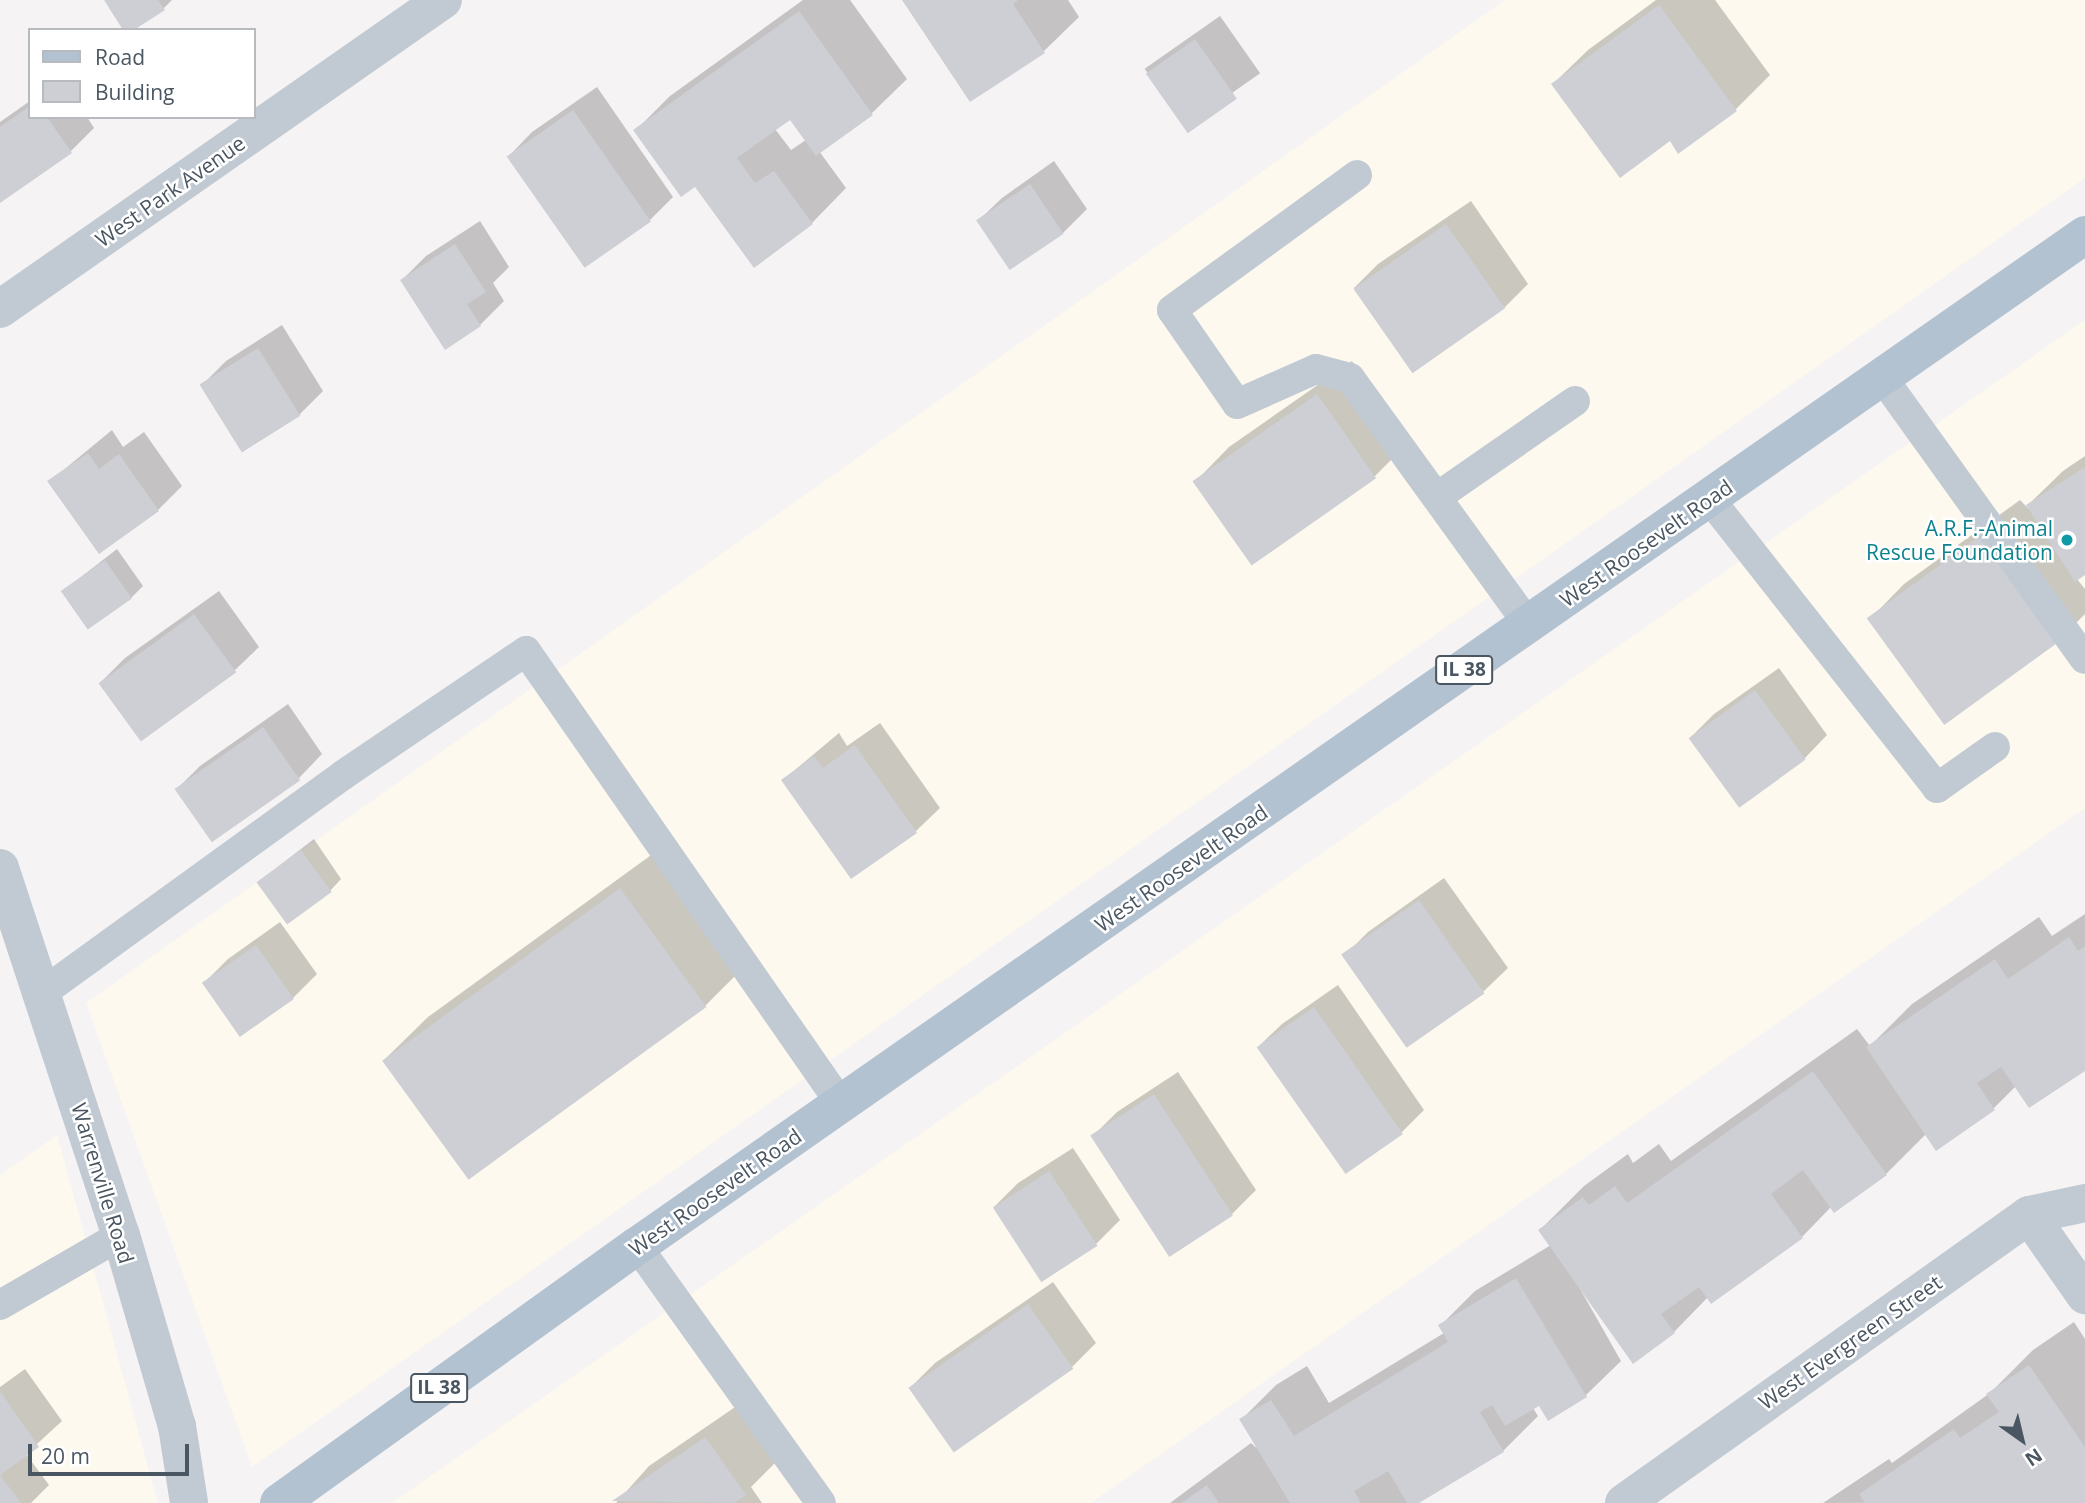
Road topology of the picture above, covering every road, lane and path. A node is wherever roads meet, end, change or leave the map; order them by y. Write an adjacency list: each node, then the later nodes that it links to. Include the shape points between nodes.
1 (443, 0): 4 (street, West Park Avenue)
2 (1357, 175): 7 (lane, via 1172,310 1237,404 1316,369 1350,378)
3 (2085, 235): 5 (main road, West Roosevelt Road / IL 38)
4 (0, 309)
5 (1882, 377): 8 (main road, West Roosevelt Road / IL 38); 10 (lane)
6 (1575, 401): 7 (lane)
7 (1437, 498): 9 (lane)
8 (1709, 498): 9 (main road, West Roosevelt Road / IL 38); 11 (lane, via 1937,788)
9 (1529, 625): 14 (main road, West Roosevelt Road / IL 38)
10 (2085, 659)
11 (1995, 747)
12 (0, 867): 13 (street, Warrenville Road)
13 (42, 993): 14 (lane, via 343,775 526,651); 17 (street, Warrenville Road)
14 (841, 1104): 18 (main road, West Roosevelt Road / IL 38)
15 (2085, 1203): 16 (street, West Evergreen Street)
16 (2029, 1215): 19 (street); 24 (street, West Evergreen Street)
17 (121, 1235): 20 (lane); 21 (street, Warrenville Road, via 177,1426)
18 (638, 1246): 22 (main road, West Roosevelt Road / IL 38); 23 (lane)
19 (2085, 1295)
20 (0, 1305)
21 (189, 1503)
22 (279, 1503)
23 (821, 1503)
24 (1624, 1503)

